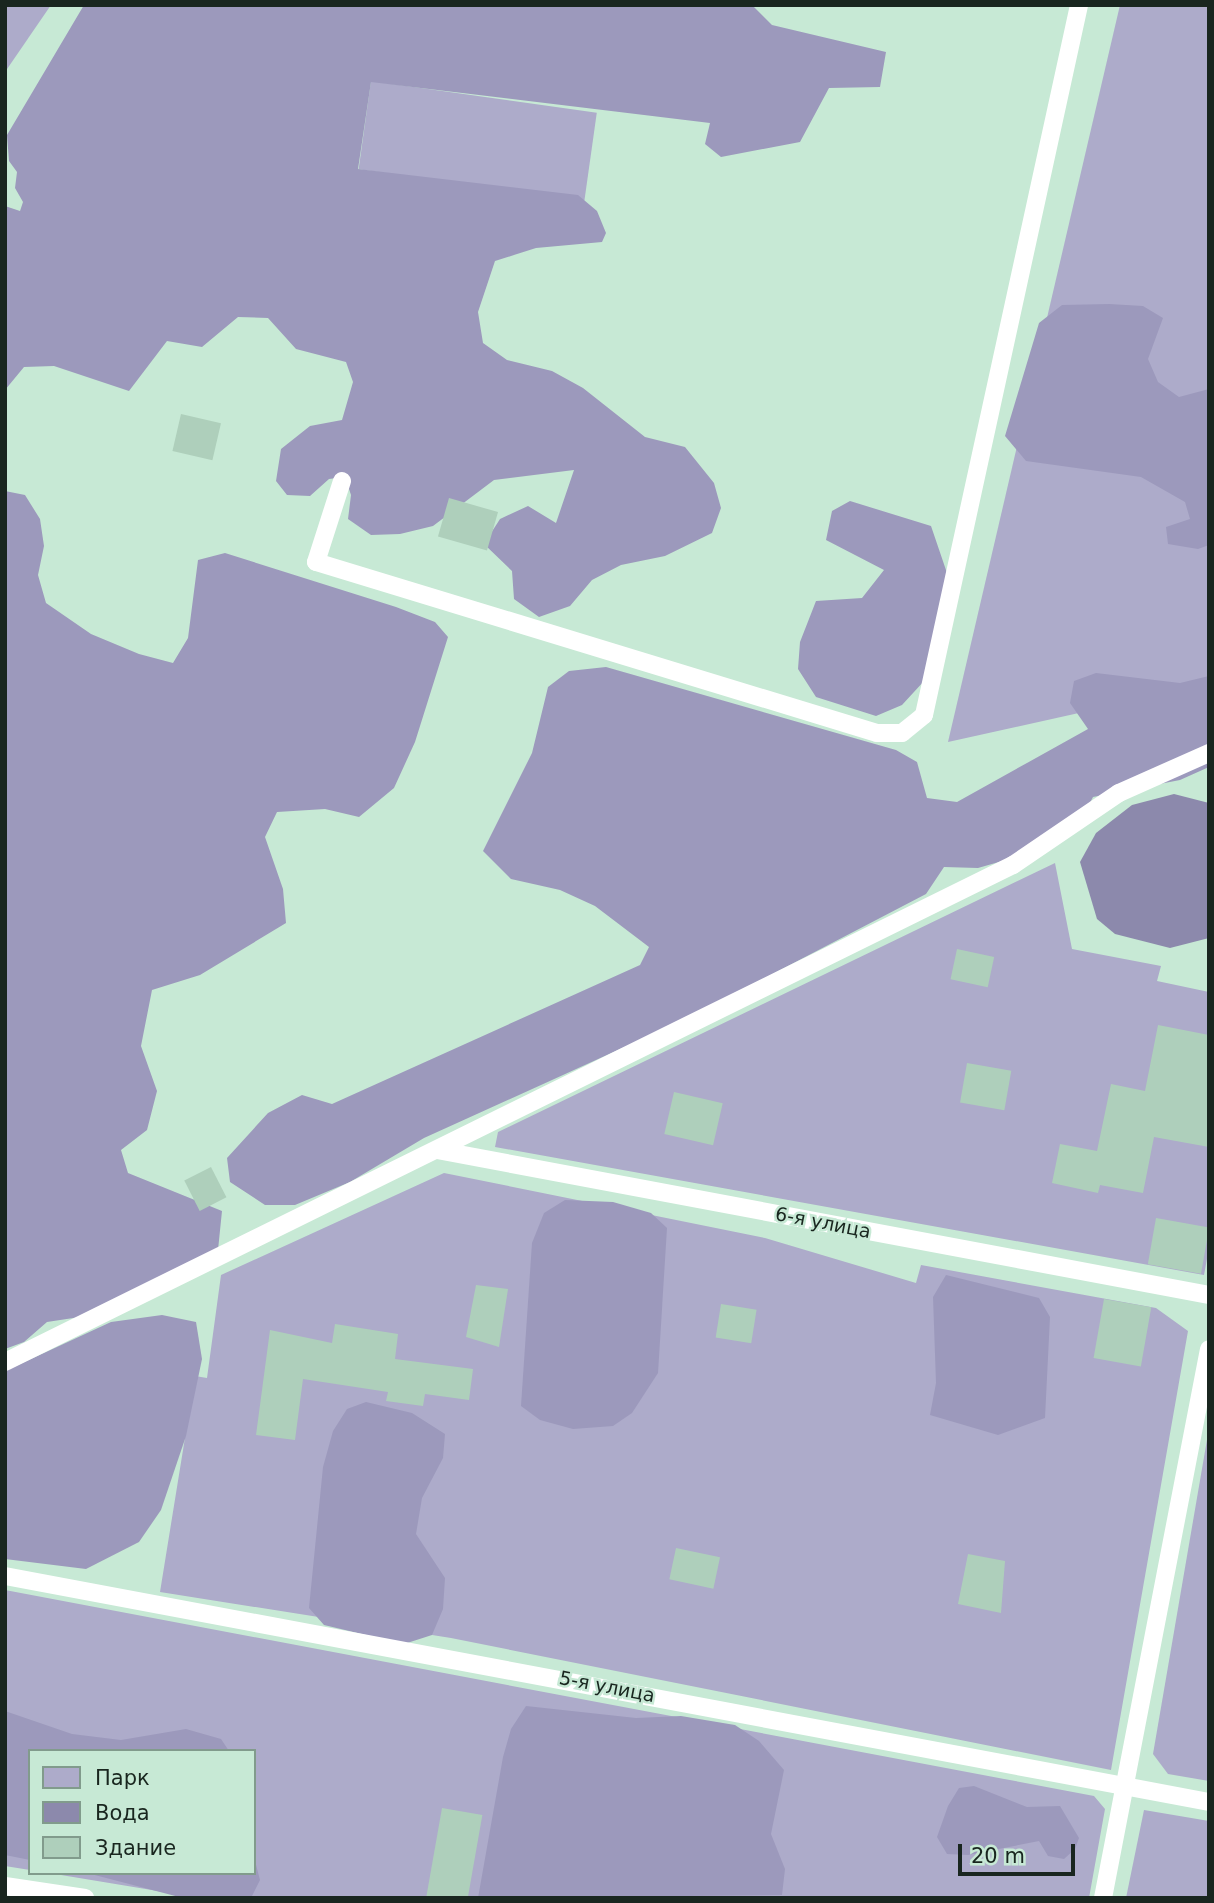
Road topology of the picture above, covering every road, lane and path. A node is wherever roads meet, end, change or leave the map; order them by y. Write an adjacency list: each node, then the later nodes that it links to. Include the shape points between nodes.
1 (1079, 5): 2 (lane, via 924,715 902,733 877,733 316,562)
2 (342, 481)
3 (1209, 753): 4 (lane, via 1119,793 1013,865)
4 (437, 1150): 5 (lane, 6-я улица); 7 (lane)
5 (1209, 1295)
6 (1209, 1349): 9 (lane)
7 (5, 1362)
8 (5, 1576): 9 (lane, 5-я улица)
9 (1122, 1787): 10 (lane, 5-я улица); 13 (lane)
10 (1209, 1802)
11 (5, 1886): 12 (lane)
12 (85, 1898)
13 (1103, 1898)

